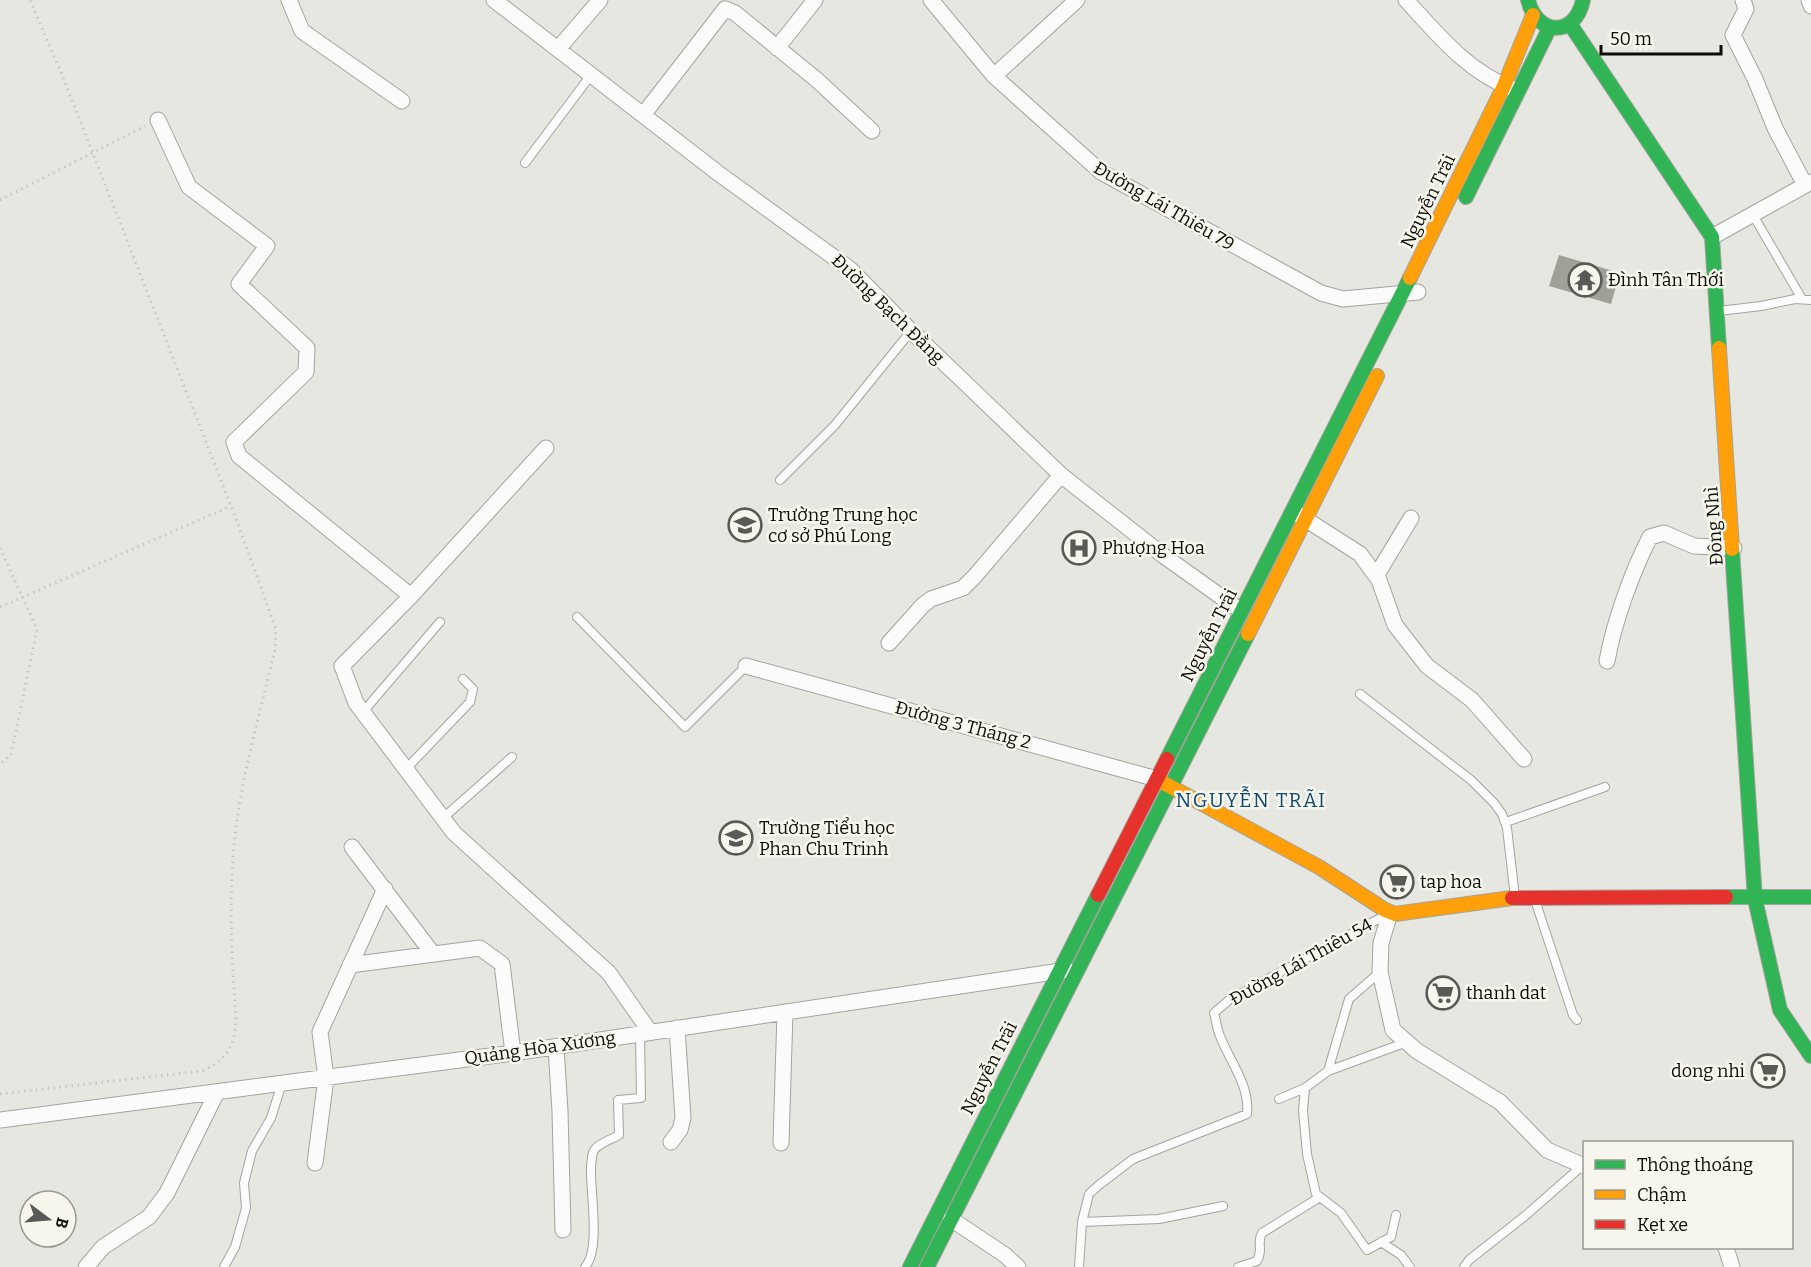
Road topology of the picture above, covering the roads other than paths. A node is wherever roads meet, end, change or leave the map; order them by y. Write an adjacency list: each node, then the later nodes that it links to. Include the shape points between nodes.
1 (289, 0): 21 (street, via 302,31)
2 (494, 0): 17 (street, Đường Bạch Đằng)
3 (600, 0): 17 (street)
4 (815, 0): 16 (street)
5 (931, 0): 19 (street, Đường Lái Thiêu 79)
6 (1077, 0): 19 (street)
7 (1406, 0): 20 (street, via 1471,66)
8 (1528, 0): 13 (main road)
9 (1583, 0): 14 (main road, via 1581,12)
10 (1743, 0): 26 (street, via 1746,9 1733,35 1775,128)
11 (1809, 0): 12 (street)
12 (1811, 6)
13 (1533, 15): 15 (main road); 20 (main road, Nguyễn Trãi)
14 (1570, 24): 15 (main road); 29 (main road, Đông Nhì)
15 (1550, 27): 20 (main road, Nguyễn Trãi)
16 (777, 48): 22 (street, via 725,9); 24 (street)
17 (558, 49): 18 (street, Đường Bạch Đằng)
18 (591, 75): 22 (street, Đường Bạch Đằng); 25 (lane)
19 (994, 76): 30 (street, Đường Lái Thiêu 79, via 1101,172 1321,293 1343,299)
20 (1511, 88): 27 (main road, Nguyễn Trãi); 30 (main road, Nguyễn Trãi)
21 (402, 101)
22 (643, 115): 34 (street, Đường Bạch Đằng, via 850,269)
23 (158, 120): 43 (street, via 189,187 267,246 239,284 307,348 306,372 234,442 239,456)
24 (872, 131)
25 (525, 163)
26 (1808, 184): 28 (street)
27 (1461, 207)
28 (1753, 215): 29 (street); 31 (lane)
29 (1712, 237): 33 (main road, Đông Nhì)
30 (1414, 292): 39 (main road, Nguyễn Trãi)
31 (1802, 299): 32 (lane); 33 (lane)
32 (1811, 300)
33 (1717, 311): 41 (main road, Đông Nhì)
34 (911, 331): 37 (street, Đường Bạch Đằng); 38 (lane, via 835,425)
35 (1382, 365): 39 (main road, Nguyễn Trãi)
36 (546, 448): 43 (street)
37 (1061, 475): 44 (street, Đường Bạch Đằng); 47 (street, via 963,588 931,599)
38 (780, 480)
39 (1298, 515): 42 (street, via 1360,554); 44 (main road, Nguyễn Trãi); 58 (main road, Nguyễn Trãi)
40 (1411, 518): 42 (street)
41 (1734, 548): 48 (street, via 1694,546 1664,534 1650,537 1611,639); 66 (main road, Đông Nhì)
42 (1376, 576): 54 (street, via 1395,625 1427,666 1472,700)
43 (411, 596): 52 (street, via 342,666)
44 (1241, 611): 56 (main road, Nguyễn Trãi)
45 (577, 617): 49 (lane, Đường 3 Tháng 2, via 685,727)
46 (440, 622): 52 (lane)
47 (889, 643)
48 (1607, 661)
49 (746, 666): 56 (street, Đường 3 Tháng 2)
50 (463, 679): 55 (lane, via 473,689 470,702)
51 (1360, 694): 60 (lane, via 1486,793)
52 (363, 712): 55 (street)
53 (512, 757): 59 (lane)
54 (1524, 759)
55 (406, 769): 59 (street)
56 (1156, 779): 58 (main road, Đường 3 Tháng 2); 71 (main road, Nguyễn Trãi)
57 (1605, 786): 60 (lane)
58 (1172, 787): 67 (main road, Đường 3 Tháng 2, via 1319,867); 70 (main road, Nguyễn Trãi)
59 (443, 818): 76 (street, via 454,833 609,973)
60 (1506, 822): 64 (lane)
61 (352, 847): 62 (street)
62 (384, 889): 68 (street); 69 (street)
63 (1811, 897): 66 (main road)
64 (1515, 898): 65 (main road); 67 (main road, via 1403,914)
65 (1534, 899): 66 (main road); 74 (lane)
66 (1755, 899): 80 (main road, Đông Nhì, via 1780,1010)
67 (1388, 911): 72 (street); 97 (lane, Đường Lái Thiêu 54, via 1229,1000 1214,1013 1219,1035 1249,1102 1247,1114 1133,1159 1089,1194)
68 (433, 954): 69 (street); 79 (street, via 480,948 502,964)
69 (350, 965): 82 (street, via 320,1032)
70 (1079, 968): 71 (street, Quảng Hòa Xương); 96 (main road, Nguyễn Trãi)
71 (1059, 971): 73 (street, Quảng Hòa Xương); 104 (main road, Nguyễn Trãi)
72 (1380, 972): 77 (street, via 1393,1030); 81 (lane, via 1349,999)
73 (785, 1012): 75 (street, Quảng Hòa Xương); 89 (street)
74 (1577, 1020)
75 (677, 1028): 76 (street, Quảng Hòa Xương); 88 (street, via 683,1119)
76 (645, 1033): 78 (street, Quảng Hòa Xương); 103 (lane, via 641,1098 618,1100 619,1135 595,1149 592,1157 593,1249)
77 (1407, 1042): 81 (lane); 91 (street, via 1500,1102 1547,1150)
78 (556, 1047): 79 (street, Quảng Hòa Xương); 98 (street)
79 (513, 1053): 82 (street, Quảng Hòa Xương)
80 (1811, 1056)
81 (1328, 1071): 84 (lane)
82 (326, 1077): 83 (street, Quảng Hòa Xương); 90 (street)
83 (282, 1083): 85 (street, Quảng Hòa Xương); 102 (lane, via 271,1118 252,1151 244,1183 246,1209 235,1247)
84 (1305, 1088): 86 (lane); 93 (lane, via 1307,1154)
85 (217, 1092): 87 (street, Quảng Hòa Xương); 101 (street, via 166,1193 149,1217 103,1247)
86 (1279, 1100)
87 (0, 1120)
88 (671, 1142)
89 (781, 1143)
90 (315, 1163)
91 (1583, 1166)
92 (1583, 1167): 110 (lane)
93 (1320, 1197): 99 (lane, via 1341,1213 1367,1250); 108 (lane, via 1262,1233 1257,1261)
94 (1223, 1206): 97 (lane, via 1159,1219)
95 (1396, 1215): 99 (lane, via 1391,1237)
96 (951, 1219): 105 (main road, Nguyễn Trãi); 106 (street)
97 (1082, 1222): 107 (lane, Đường Lái Thiêu 54)
98 (563, 1230)
99 (1381, 1242): 109 (lane, via 1401,1255)
100 (1726, 1249): 111 (street)
101 (86, 1267)
102 (224, 1267)
103 (585, 1267)
104 (910, 1267)
105 (927, 1267)
106 (1018, 1267)
107 (1079, 1267)
108 (1238, 1267)
109 (1410, 1267)
110 (1464, 1267)
111 (1732, 1267)

